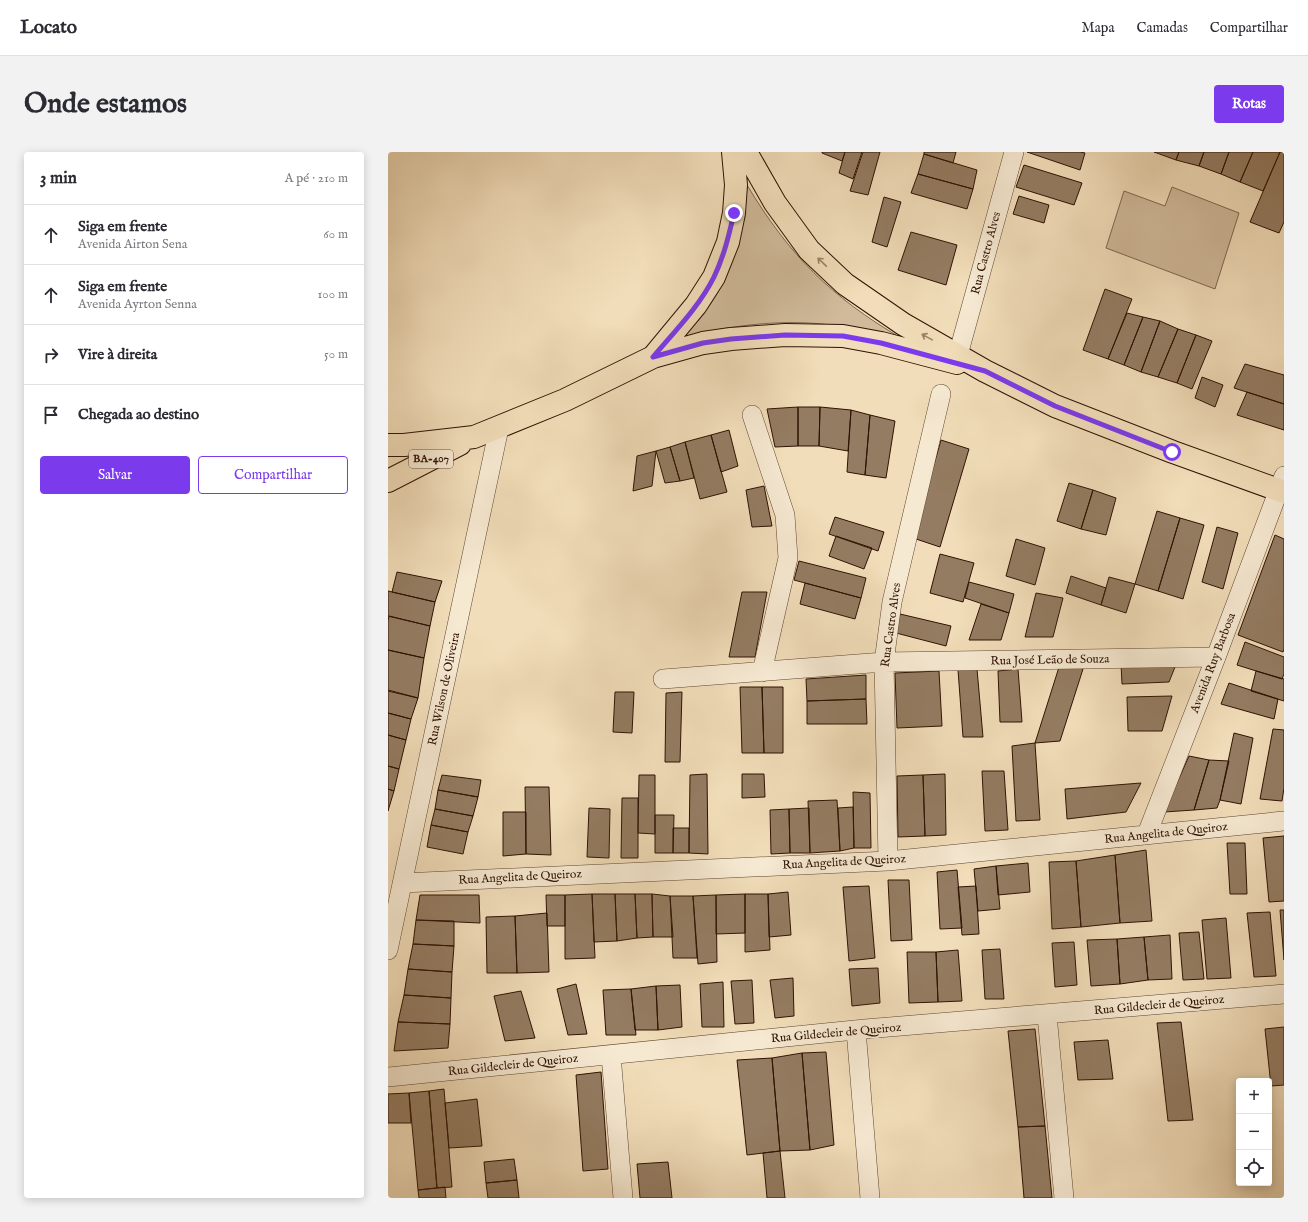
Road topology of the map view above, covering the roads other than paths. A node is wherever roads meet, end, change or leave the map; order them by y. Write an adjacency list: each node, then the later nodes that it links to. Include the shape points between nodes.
1 (732, 152): 5 (main road, via 736,185 728,242 714,277 696,305)
2 (746, 152): 4 (main road, one-way to 2, via 874,305 845,284 809,250 775,203)
3 (1014, 152): 4 (street, Rua Castro Alves)
4 (958, 355): 6 (main road)
5 (653, 357): 6 (main road, via 703,343 731,339 785,335 843,336 881,343); 9 (main road)
6 (985, 371): 13 (main road, via 1055,406 1172,452)
7 (941, 394): 15 (street, Rua Castro Alves, via 892,602)
8 (752, 415): 16 (street, via 785,515 788,558)
9 (500, 428): 10 (main road); 21 (street, Rua Wilson de Oliveira)
10 (474, 437): 11 (main road); 12 (main road, BA-407)
11 (388, 445)
12 (388, 481)
13 (1282, 486): 14 (street, Avenida Ruy Barbosa)
14 (1216, 657): 15 (street, Rua José Leão de Souza); 19 (street, Avenida Ruy Barbosa)
15 (884, 662): 16 (street, Rua José Leão de Souza); 20 (street, Rua Castro Alves)
16 (762, 672): 17 (street, Rua José Leão de Souza)
17 (662, 679)
18 (1284, 821): 19 (street, Rua Angelita de Queiroz)
19 (1147, 834): 20 (street, Rua Angelita de Queiroz)
20 (888, 860): 21 (street, Rua Angelita de Queiroz)
21 (402, 883): 22 (street, Rua Wilson de Oliveira)
22 (388, 950)
23 (1284, 994): 24 (street, Rua Gildecleir de Queiroz)
24 (1047, 1015): 25 (street, Rua Gildecleir de Queiroz); 30 (street)
25 (856, 1030): 26 (street, Rua Gildecleir de Queiroz); 29 (street)
26 (611, 1055): 27 (street, Rua Gildecleir de Queiroz); 28 (street)
27 (388, 1077)
28 (623, 1198)
29 (870, 1198)
30 (1064, 1198)

